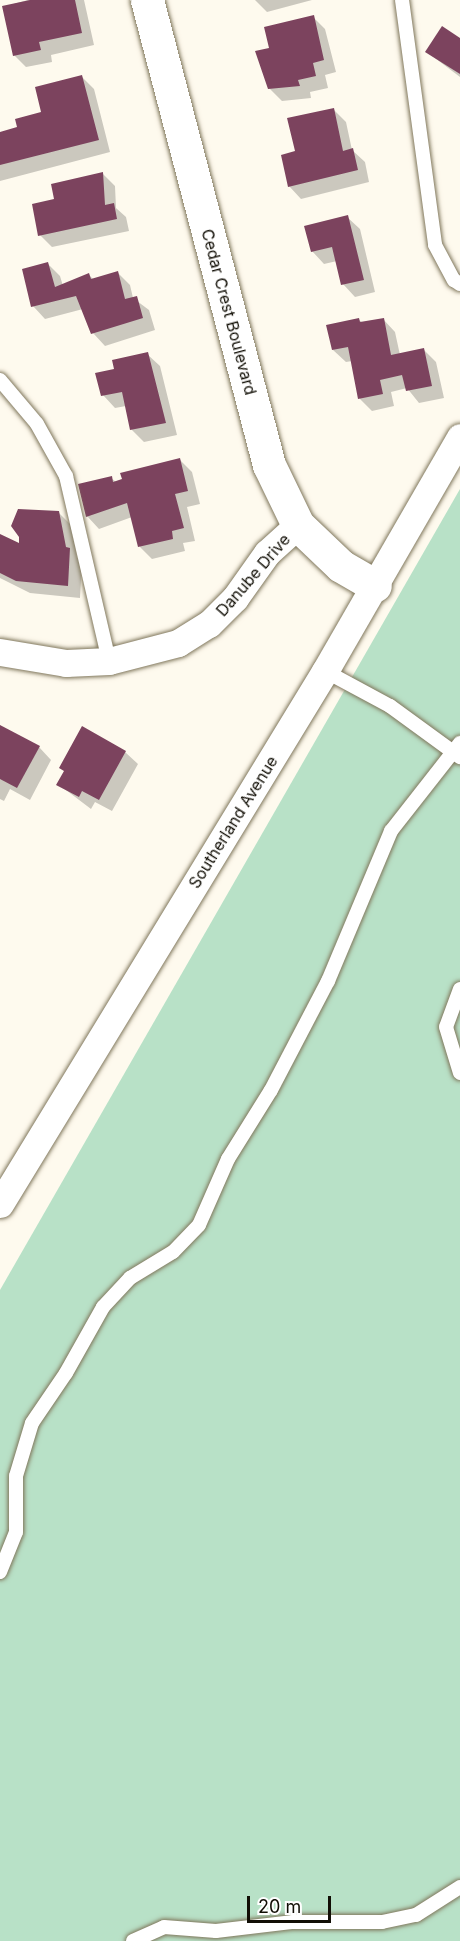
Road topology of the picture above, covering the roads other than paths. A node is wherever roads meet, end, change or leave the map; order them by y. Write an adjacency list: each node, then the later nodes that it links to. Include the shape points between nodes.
1 (147, 0): 6 (street, Cedar Crest Boulevard, via 270,465)
2 (402, 0): 3 (lane, via 435,245)
3 (460, 284)
4 (0, 380): 9 (lane, via 36,424 66,476)
5 (460, 436): 7 (street, Southerland Avenue)
6 (298, 525): 7 (street, Cedar Crest Boulevard, via 341,566); 9 (street, Danube Drive, via 267,553 236,598 209,624 178,643)
7 (375, 586): 10 (street, Southerland Avenue)
8 (0, 652): 9 (street, Danube Drive, via 66,663)
9 (109, 661)
10 (325, 671): 11 (lane, via 390,706); 14 (street, Southerland Avenue)
11 (458, 751): 15 (lane, via 391,831 328,981 271,1090 228,1159 200,1225 172,1252 130,1278 103,1306 66,1373 32,1423 16,1476 16,1532)
12 (460, 989): 13 (lane, via 446,1027)
13 (460, 1073)
14 (0, 1204)
15 (0, 1572)
16 (460, 1887): 17 (lane, via 416,1915 382,1922 293,1922 216,1931 164,1927)
17 (133, 1941)

